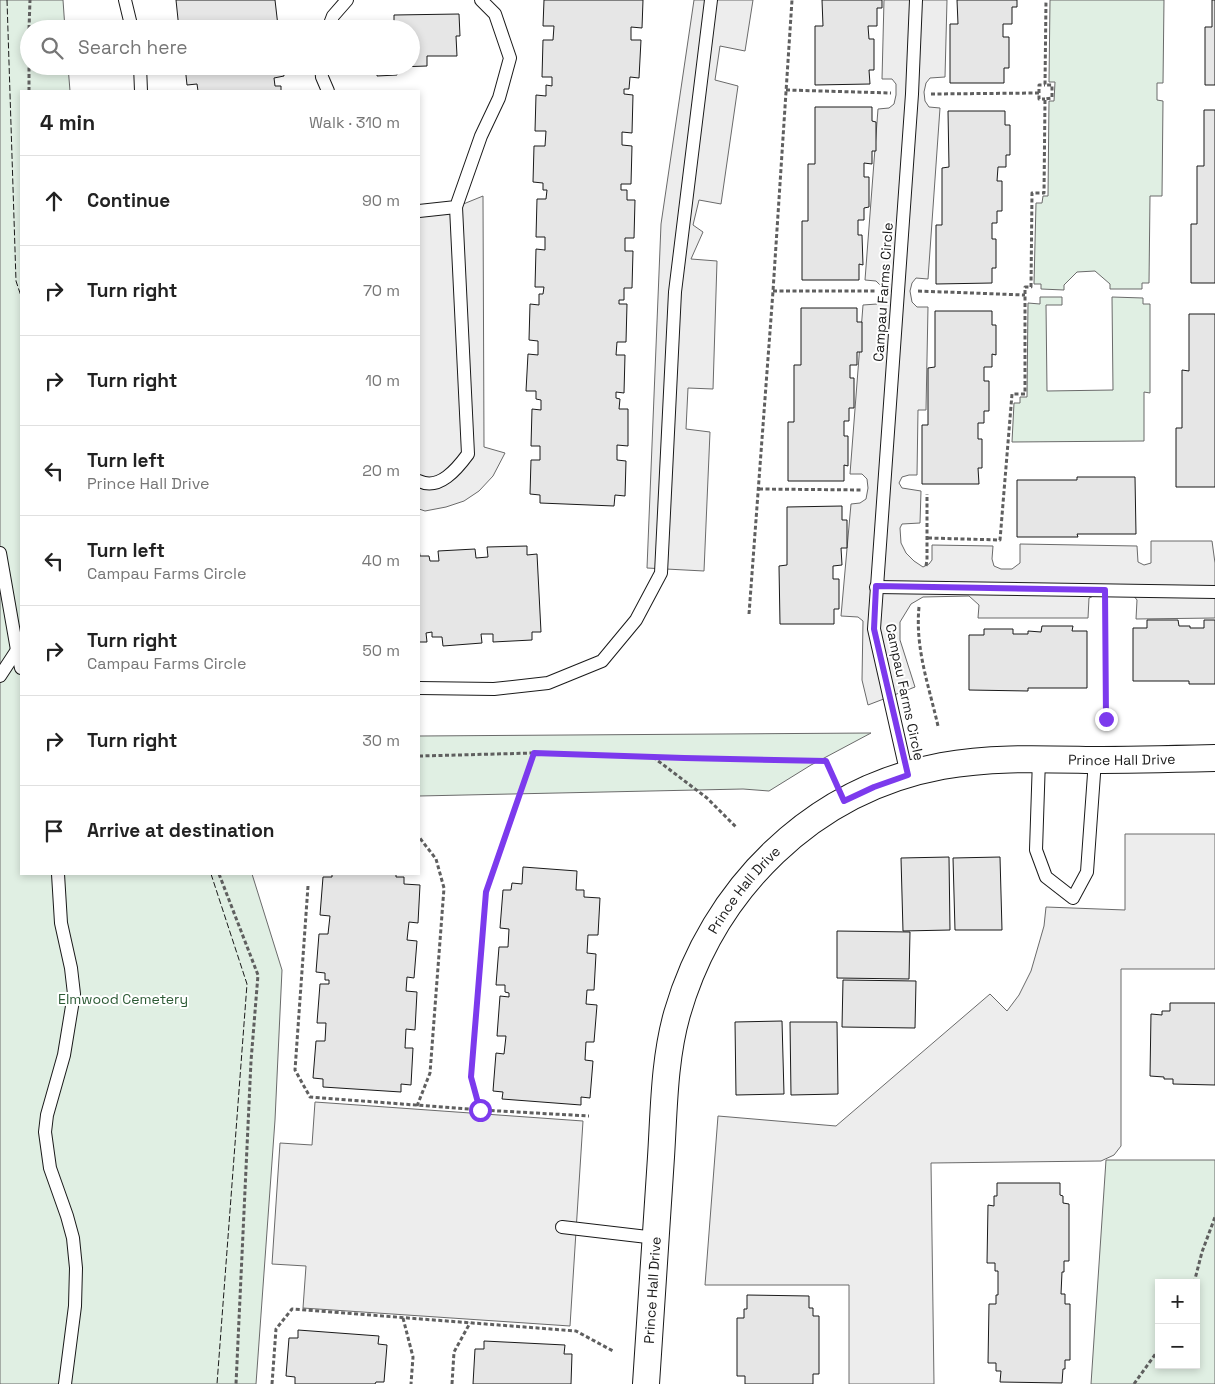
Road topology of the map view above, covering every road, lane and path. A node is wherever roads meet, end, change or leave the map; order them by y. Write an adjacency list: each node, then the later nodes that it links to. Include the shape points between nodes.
1 (30, 0): 9 (path)
2 (125, 0): 10 (lane)
3 (347, 0): 11 (lane)
4 (481, 0): 24 (lane, via 495,14 510,58 499,98 481,136)
5 (711, 0): 42 (lane, via 675,292 661,573 636,620 602,661 548,683 494,689)
6 (792, 0): 19 (path)
7 (916, 0): 32 (lane, Campau Farms Circle)
8 (1046, 0): 15 (path)
9 (29, 20)
10 (130, 20)
11 (331, 20)
12 (29, 75): 16 (path)
13 (140, 75): 17 (lane)
14 (322, 75): 18 (lane)
15 (1045, 85): 21 (path, via 1039,84); 23 (path, via 1052,85 1052,98)
16 (29, 90)
17 (141, 90)
18 (328, 90)
19 (786, 90): 20 (path); 26 (path)
20 (891, 93)
21 (1039, 93): 22 (path); 23 (path, via 1039,99)
22 (929, 94)
23 (1045, 99): 29 (path, via 1044,193 1032,193 1031,287 1025,287)
24 (456, 207): 25 (lane); 30 (lane, via 468,454 456,470 440,482)
25 (420, 211)
26 (774, 291): 27 (path); 31 (path)
27 (878, 291)
28 (914, 291): 29 (path)
29 (1025, 295): 33 (path, via 1025,394 1012,394 1000,540)
30 (420, 481)
31 (759, 488): 32 (path); 38 (path)
32 (883, 490): 35 (lane, Campau Farms Circle)
33 (928, 538)
34 (0, 553): 39 (lane)
35 (876, 586): 36 (lane); 50 (lane, Campau Farms Circle, via 874,629)
36 (1105, 590): 37 (lane); 43 (path)
37 (1215, 592)
38 (750, 614)
39 (16, 650): 40 (lane); 41 (lane)
40 (20, 664)
41 (0, 676)
42 (420, 688)
43 (1106, 719)
44 (534, 753): 45 (path); 46 (path); 58 (path, via 486,892 471,1077)
45 (420, 756)
46 (654, 757): 51 (path, via 826,761); 52 (path, via 707,798)
47 (1215, 758): 49 (street, Prince Hall Drive)
48 (1039, 759): 49 (street, Prince Hall Drive); 49 (lane, via 1036,850 1046,877 1073,898 1087,872); 50 (street, Prince Hall Drive, via 972,761)
49 (1096, 760)
50 (908, 775): 51 (street, Prince Hall Drive)
51 (844, 801): 62 (street, Prince Hall Drive, via 782,844 759,867 738,891 708,936 690,975 676,1016 667,1070)
52 (737, 828)
53 (420, 838): 57 (path, via 436,859 444,888 430,1072)
54 (58, 875): 68 (lane, via 61,923 74,994 64,1055 45,1132 50,1168 68,1216 76,1268 75,1306)
55 (219, 875): 69 (path, via 258,975)
56 (308, 886): 57 (path, via 295,1070 310,1097)
57 (417, 1106): 58 (path)
58 (480, 1110): 59 (path)
59 (588, 1116)
60 (1215, 1217): 63 (path)
61 (562, 1227): 62 (lane)
62 (656, 1238): 73 (street, Prince Hall Drive)
63 (1195, 1279)
64 (403, 1318): 65 (path); 70 (path, via 292,1310 276,1329); 71 (path, via 413,1357)
65 (470, 1323): 66 (path, via 576,1331); 72 (path, via 454,1352)
66 (613, 1351)
67 (1155, 1355): 74 (path)
68 (65, 1384)
69 (236, 1384)
70 (272, 1384)
71 (411, 1384)
72 (452, 1384)
73 (646, 1384)
74 (1134, 1384)

